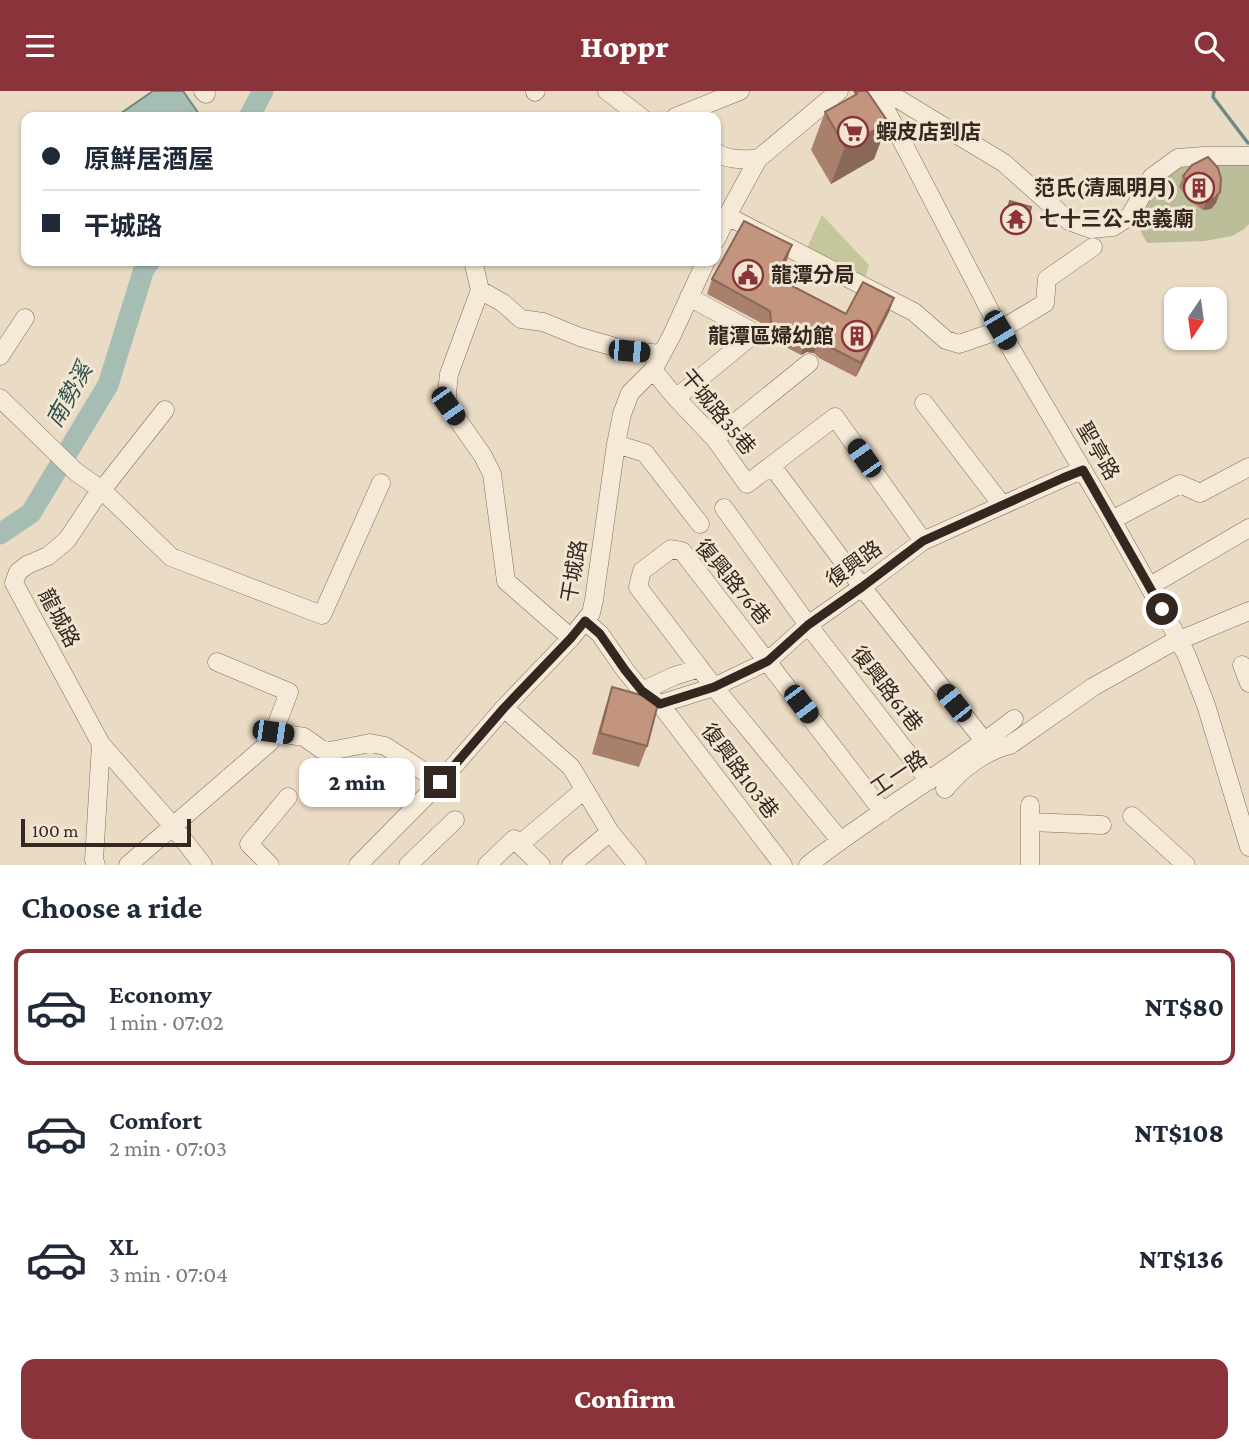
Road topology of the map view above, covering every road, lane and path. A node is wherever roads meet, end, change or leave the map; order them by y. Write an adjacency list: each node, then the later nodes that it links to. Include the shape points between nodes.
1 (607, 91): 5 (street)
2 (740, 91): 6 (street)
3 (839, 91): 9 (street)
4 (878, 91): 8 (street, via 1004,163 1069,221 1091,229 1114,227 1130,216 1152,177 1178,158); 18 (street, 聖亭路)
5 (634, 112)
6 (700, 112)
7 (721, 156): 9 (street)
8 (1249, 156)
9 (758, 159): 10 (street)
10 (727, 216): 11 (street); 18 (street, via 914,311 946,340 959,344)
11 (721, 229)
12 (1093, 247): 18 (street, via 1046,279 1045,303)
13 (474, 266): 15 (street)
14 (704, 266): 16 (street, 干城路)
15 (480, 290): 19 (street, via 521,319 629,351); 45 (street, via 449,374 448,406 492,474 506,581)
16 (690, 297): 19 (street, 干城路); 24 (street, via 755,333)
17 (25, 318): 20 (street)
18 (1000, 330): 31 (street, 聖亭路)
19 (662, 354): 22 (street, 干城路)
20 (0, 356)
21 (809, 363): 27 (street)
22 (653, 370): 24 (street, 干城路35巷); 28 (street, 干城路, via 630,393)
23 (0, 398): 33 (street)
24 (676, 398): 27 (street, 干城路35巷)
25 (924, 403): 34 (street)
26 (164, 410): 33 (street, 龍城路)
27 (715, 439): 29 (street, 干城路35巷, via 747,484)
28 (616, 445): 37 (street, via 645,453); 43 (street, 干城路, via 594,600)
29 (772, 466): 39 (street, via 835,417); 41 (street)
30 (1249, 467): 36 (street, via 1200,493 1180,484)
31 (1083, 470): 34 (street, 復興路); 36 (street, 聖亭路)
32 (381, 483): 33 (street, via 321,615 171,557)
33 (102, 491): 59 (street, 龍城路, via 67,540 18,572 14,583)
34 (1002, 505): 39 (street, 復興路)
35 (724, 508): 44 (street, 復興路61巷)
36 (1112, 520): 40 (street, 聖亭路)
37 (700, 523)
38 (1249, 528): 40 (street)
39 (923, 541): 41 (street, 復興路)
40 (1150, 586): 46 (street, 聖亭路)
41 (862, 587): 44 (street, 復興路); 58 (street)
42 (1249, 611): 46 (street)
43 (585, 621): 45 (street, 干城路); 53 (street, 復興路103巷)
44 (808, 625): 47 (street, 復興路); 61 (street, 復興路61巷)
45 (571, 638): 55 (street, 干城路)
46 (1178, 639): 61 (street, via 1093,687 1010,745 997,748); 72 (street, 聖亭路, via 1206,705)
47 (768, 661): 50 (street, 復興路76巷, via 682,551 671,549 642,571 638,587); 52 (street, 復興路); 64 (street)
48 (217, 662): 57 (street, via 289,692)
49 (1242, 665): 51 (street)
50 (700, 668): 52 (street); 53 (street)
51 (1249, 683)
52 (714, 687): 54 (street, 復興路); 70 (street)
53 (642, 691): 54 (street, 復興路103巷)
54 (660, 704): 83 (street, 復興路103巷)
55 (504, 708): 60 (street, 干城路); 62 (street, via 571,767)
56 (1014, 719): 58 (street, 工一路)
57 (273, 732): 60 (street, via 304,737 330,751 370,743 385,746); 67 (street, via 270,742)
58 (985, 742): 61 (street, 工一路)
59 (101, 744): 67 (street, 龍城路); 73 (street)
60 (440, 782): 77 (street, 干城路)
61 (937, 785): 64 (street, 工一路)
62 (584, 790): 69 (street); 71 (street)
63 (288, 797): 76 (street, via 249,844)
64 (883, 811): 70 (street, 工一路)
65 (1132, 816): 86 (street)
66 (454, 820): 78 (street)
67 (173, 825): 74 (street); 75 (street, 龍城路)
68 (1102, 825): 85 (street, via 1030,813)
69 (610, 832): 81 (street); 82 (street)
70 (840, 840): 84 (street, 工一路)
71 (517, 841): 79 (street); 80 (street)
72 (1249, 847)
73 (96, 865)
74 (128, 865)
75 (203, 865)
76 (270, 865)
77 (358, 865)
78 (408, 865)
79 (487, 865)
80 (541, 865)
81 (571, 865)
82 (637, 865)
83 (783, 865)
84 (808, 865)
85 (1030, 865)
86 (1186, 865)

